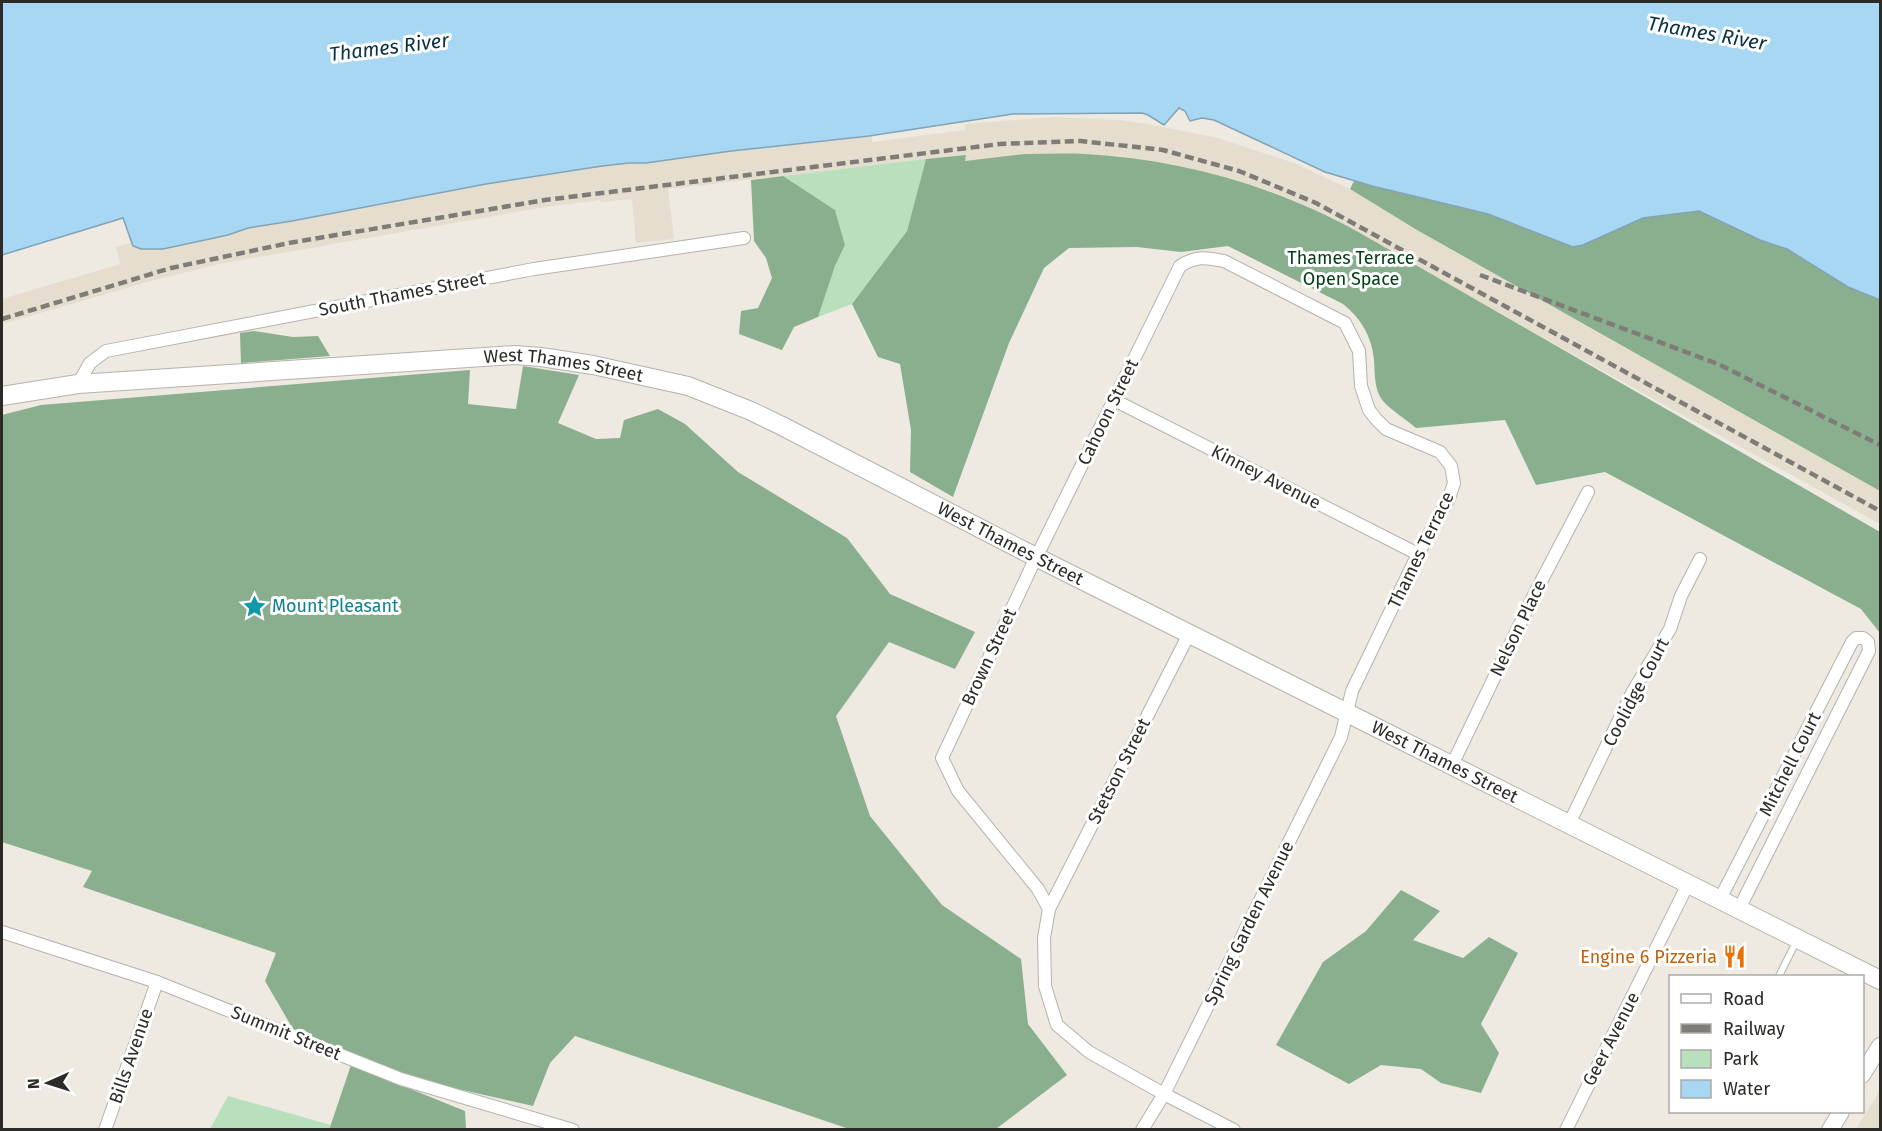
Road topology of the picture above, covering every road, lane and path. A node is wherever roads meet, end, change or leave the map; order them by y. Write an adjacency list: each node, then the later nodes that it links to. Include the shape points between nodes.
1 (744, 238): 3 (street, South Thames Street, via 523,271 106,351 90,363)
2 (1180, 266): 5 (street, Cahoon Street); 7 (street, Thames Terrace, via 1192,258 1224,261 1345,322 1359,351 1361,386 1369,410 1386,429 1440,452 1451,466 1454,483 1449,498)
3 (78, 384): 4 (main road, West Thames Street); 8 (main road, West Thames Street, via 505,355 593,365 688,386 751,411)
4 (2, 396)
5 (1114, 400): 7 (street, Kinney Avenue); 8 (street, Cahoon Street)
6 (1588, 492): 12 (street, Nelson Place)
7 (1418, 554): 11 (street, Thames Terrace, via 1352,691)
8 (1036, 557): 10 (main road, West Thames Street); 16 (street, Brown Street, via 942,758 958,791 1038,889)
9 (1700, 559): 13 (street, Coolidge Court, via 1670,629 1632,693)
10 (1189, 634): 11 (main road, West Thames Street); 16 (street, Stetson Street)
11 (1348, 713): 12 (main road, West Thames Street); 25 (street, Spring Garden Avenue, via 1341,737)
12 (1452, 765): 13 (main road, West Thames Street)
13 (1569, 824): 14 (main road, West Thames Street)
14 (1688, 884): 15 (main road, West Thames Street); 31 (street, Geer Avenue)
15 (1720, 899): 17 (main road, West Thames Street); 17 (street, Mitchell Court, via 1852,642 1865,639 1869,651)
16 (1049, 909): 25 (street, Stetson Street, via 1044,938 1045,987 1057,1025 1089,1052)
17 (1739, 909): 19 (main road, West Thames Street)
18 (2, 932): 22 (street, Summit Street)
19 (1798, 938): 20 (lane); 21 (main road, West Thames Street)
20 (1780, 975)
21 (1881, 980)
22 (157, 982): 27 (street, Bills Avenue); 28 (street, Summit Street, via 401,1079)
23 (1881, 1046): 24 (street)
24 (1864, 1074)
25 (1164, 1094): 29 (street, Spring Garden Avenue); 30 (street, Stetson Street)
26 (1839, 1113): 32 (street)
27 (105, 1130)
28 (573, 1130)
29 (1142, 1130)
30 (1234, 1130)
31 (1566, 1130)
32 (1830, 1130)

